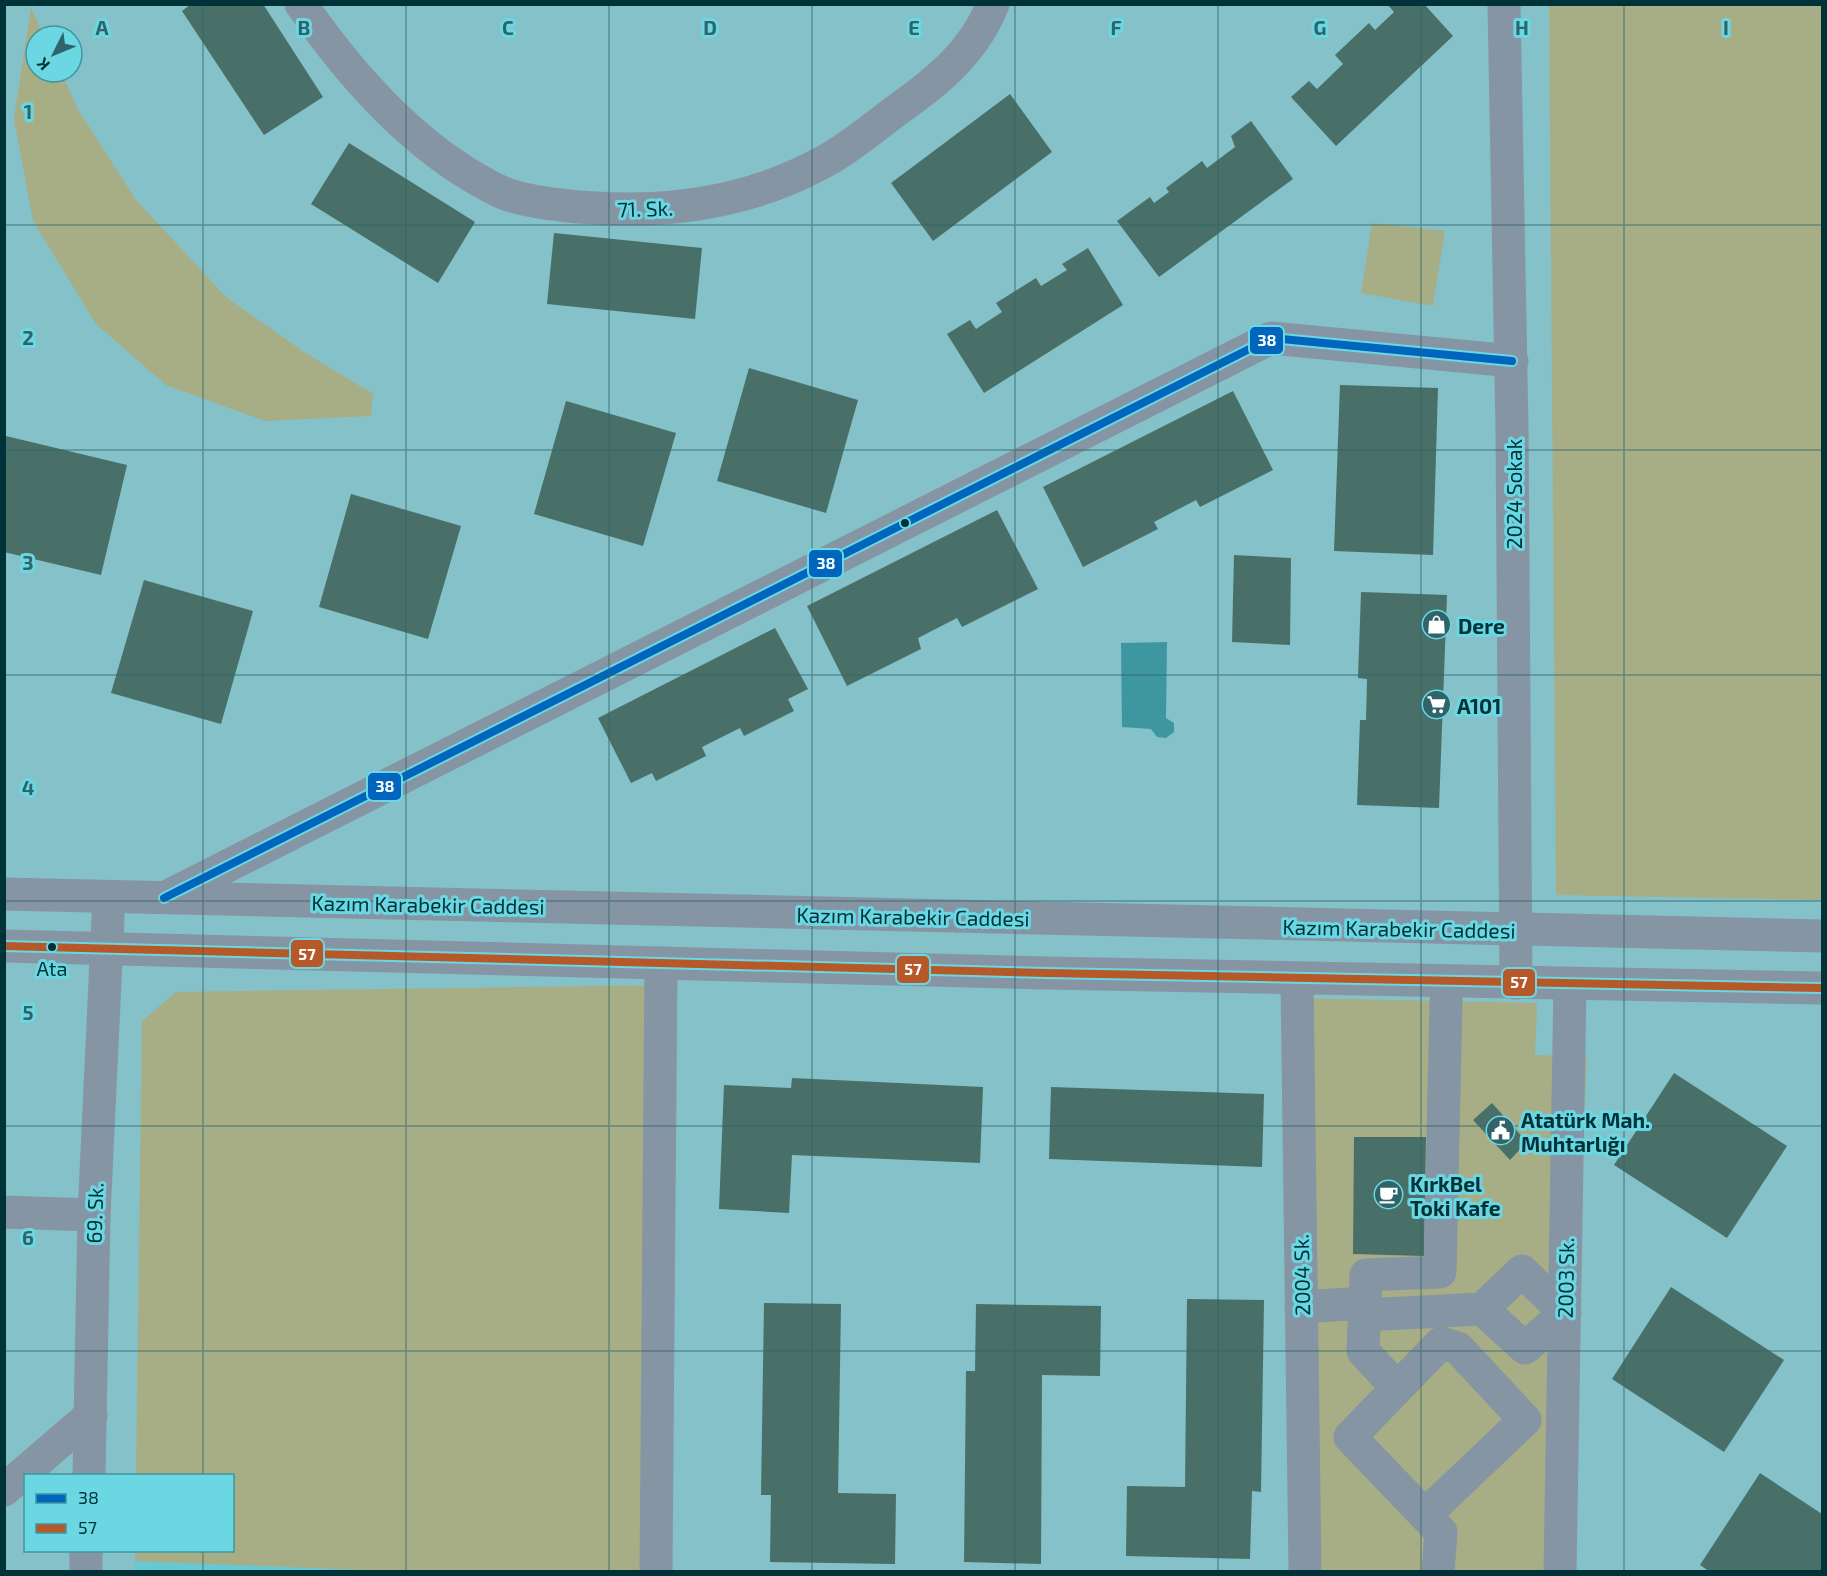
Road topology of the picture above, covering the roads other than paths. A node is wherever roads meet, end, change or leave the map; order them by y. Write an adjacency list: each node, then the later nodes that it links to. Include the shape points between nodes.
1 (301, 4): 2 (street, 71. Sk., via 331,47 391,112 441,156 503,193 568,207 644,211 710,203 776,184 827,160 944,77 971,46)
2 (993, 4)
3 (1504, 4): 4 (street, 2024 Sokak)
4 (1512, 361): 7 (street, via 1271,338); 8 (street, 2024 Sokak)
5 (4, 894): 6 (street, Kazım Karabekir Caddesi)
6 (109, 897): 7 (street, Kazım Karabekir Caddesi); 11 (street, 69. Sk.)
7 (164, 898): 8 (street, Kazım Karabekir Caddesi)
8 (1516, 931): 9 (street, Kazım Karabekir Caddesi); 14 (street, 2024 Sokak)
9 (1822, 936)
10 (4, 946): 11 (street)
11 (104, 951): 12 (street); 21 (street, 69. Sk.)
12 (661, 963): 13 (street); 33 (street)
13 (1297, 979): 14 (street); 22 (street, 2004 Sk.)
14 (1516, 983): 15 (street)
15 (1570, 984): 16 (street); 25 (street, 2003 Sk.)
16 (1822, 988)
17 (1446, 1001): 18 (street)
18 (1444, 1104): 19 (street); 23 (street, via 1440,1272 1365,1275)
19 (1466, 1129)
20 (4, 1212): 21 (street)
21 (94, 1215): 27 (street, 69. Sk.)
22 (1301, 1307): 23 (street); 34 (street, 2004 Sk.)
23 (1364, 1309): 24 (street); 26 (street, via 1362,1351)
24 (1482, 1309): 25 (street, via 1525,1348); 25 (street, via 1522,1271)
25 (1564, 1313): 36 (street, 2003 Sk.)
26 (1397, 1388): 30 (street, via 1350,1437); 30 (street, via 1441,1343 1458,1348 1525,1420)
27 (91, 1415): 28 (street, 69. Sk.); 29 (street)
28 (89, 1474)
29 (4, 1490)
30 (1426, 1514): 35 (street, via 1441,1532)
31 (86, 1552): 32 (street)
32 (86, 1572)
33 (656, 1572)
34 (1305, 1572)
35 (1438, 1572)
36 (1560, 1572)

